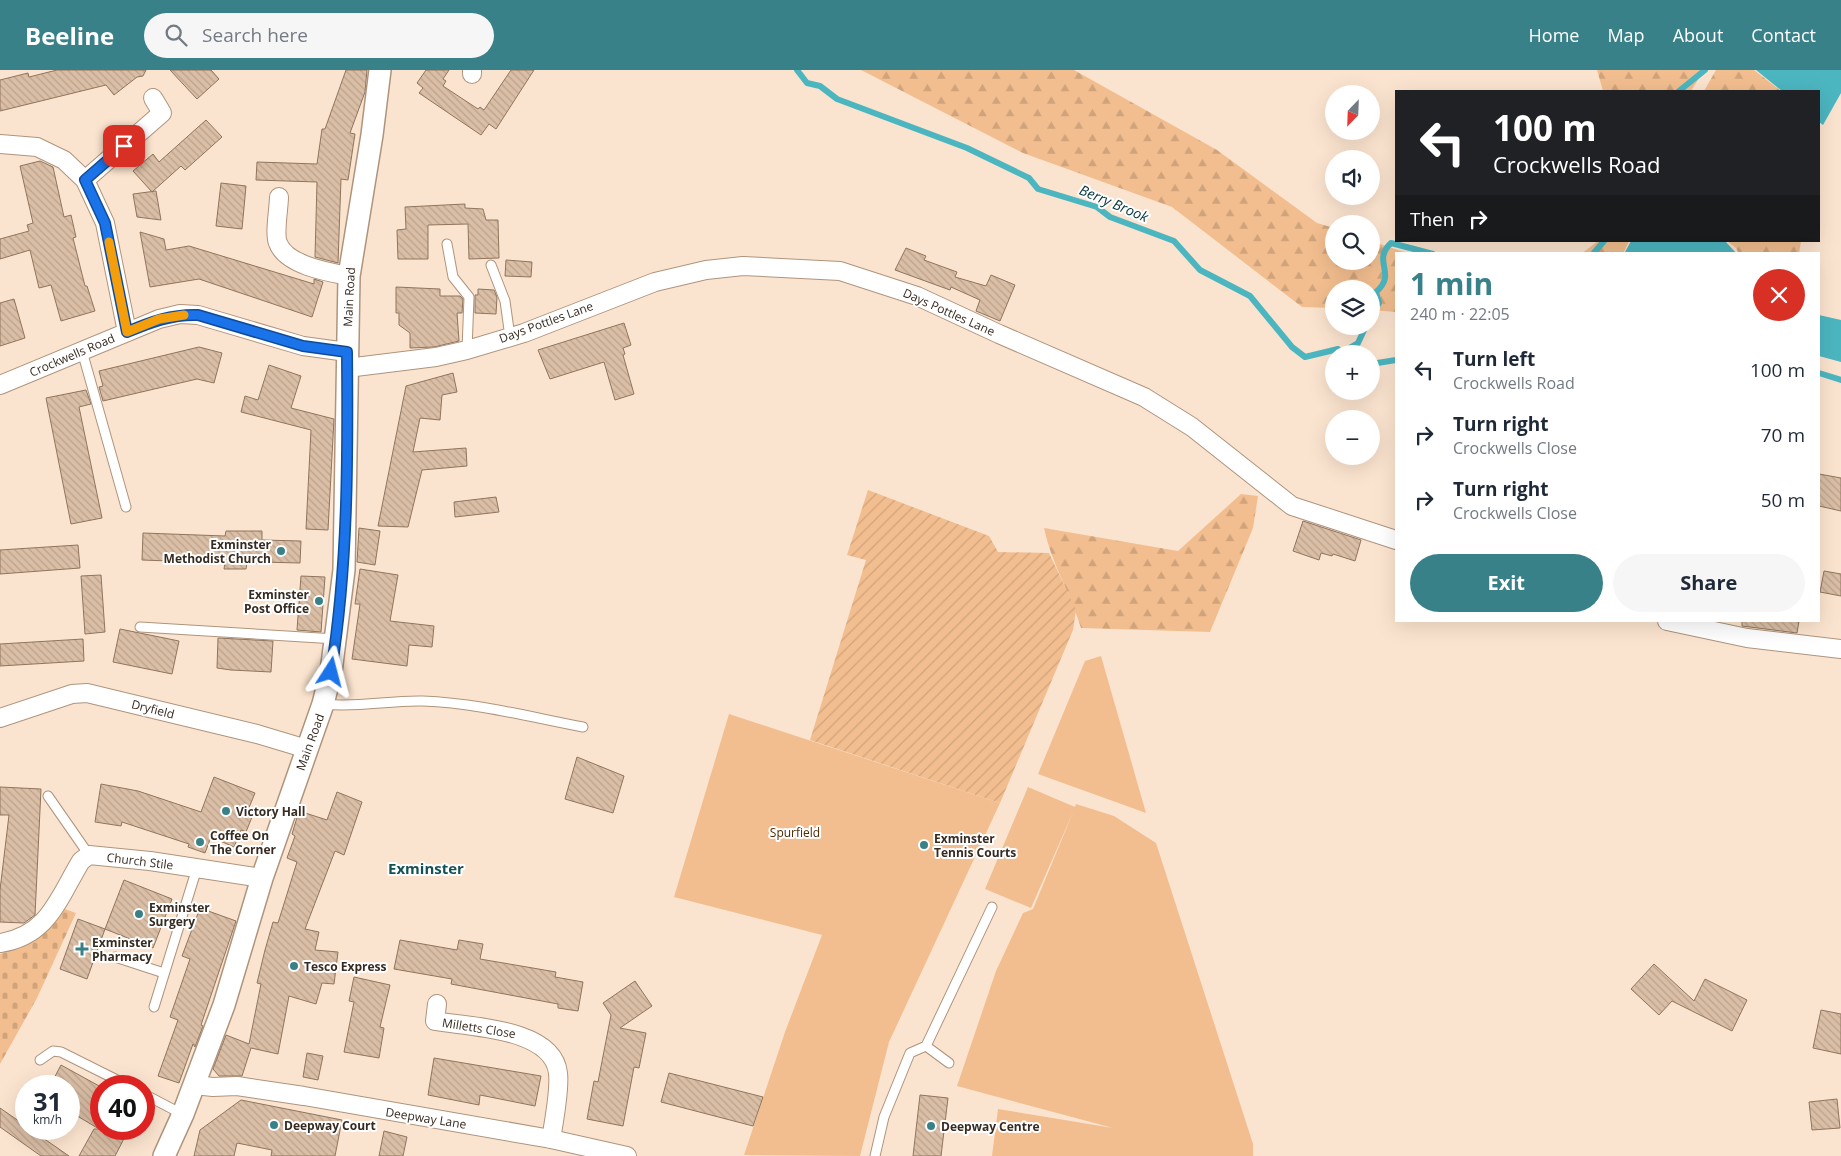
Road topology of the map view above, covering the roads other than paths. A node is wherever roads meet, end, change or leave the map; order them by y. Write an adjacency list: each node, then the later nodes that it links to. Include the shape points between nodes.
1 (380, 70): 8 (street, Main Road)
2 (153, 98): 4 (street, via 166,118)
3 (0, 144): 4 (street, via 37,147 64,160)
4 (85, 180): 9 (street, via 105,223)
5 (279, 197): 8 (street, via 277,242 286,256 322,271)
6 (447, 244): 11 (lane, via 453,277 469,297)
7 (491, 265): 10 (lane, via 505,302)
8 (348, 276): 13 (street, Main Road)
9 (127, 332): 12 (street, Crockwells Road); 13 (street, Crockwells Road, via 159,319 180,314 198,315)
10 (510, 337): 11 (street, Days Pottles Lane); 16 (street, Days Pottles Lane, via 656,282 706,270 743,266 840,271 917,296 1144,397 1192,427 1292,506)
11 (467, 350): 13 (street, Days Pottles Lane, via 436,357)
12 (82, 351): 14 (street, Crockwells Road); 15 (lane)
13 (347, 360): 19 (street, Main Road, via 344,570)
14 (0, 385)
15 (126, 507)
16 (1395, 540)
17 (1672, 622): 20 (street, via 1746,638)
18 (140, 626): 19 (lane)
19 (336, 639): 21 (street, Main Road)
20 (1841, 649)
21 (323, 704): 23 (lane, via 346,707 430,702 457,704); 24 (street, Main Road)
22 (0, 718): 24 (street, Dryfield, via 53,699 87,693)
23 (583, 727)
24 (307, 749): 28 (street, Main Road)
25 (48, 796): 26 (lane)
26 (89, 855): 27 (street, Church Stile); 30 (street, Church Stile, via 81,861 41,926 22,938)
27 (197, 868): 28 (street, Church Stile); 32 (lane)
28 (262, 878): 39 (street, Main Road, via 224,1005)
29 (992, 907): 35 (lane)
30 (0, 942)
31 (115, 957): 32 (lane)
32 (164, 973): 33 (lane)
33 (154, 1007)
34 (435, 1021): 42 (street, Milletts Close, via 522,1035 547,1049 558,1072)
35 (926, 1046): 37 (lane); 45 (lane, via 910,1053 884,1117)
36 (40, 1060): 38 (lane, via 53,1051 61,1052)
37 (949, 1064)
38 (107, 1075)
39 (194, 1084): 41 (street, Main Road); 42 (street, Deepway Lane, via 237,1086 304,1096)
40 (155, 1100): 41 (lane)
41 (183, 1114): 43 (street, Main Road)
42 (551, 1139): 44 (street, Deepway Lane)
43 (164, 1156)
44 (627, 1156)
45 (875, 1156)

